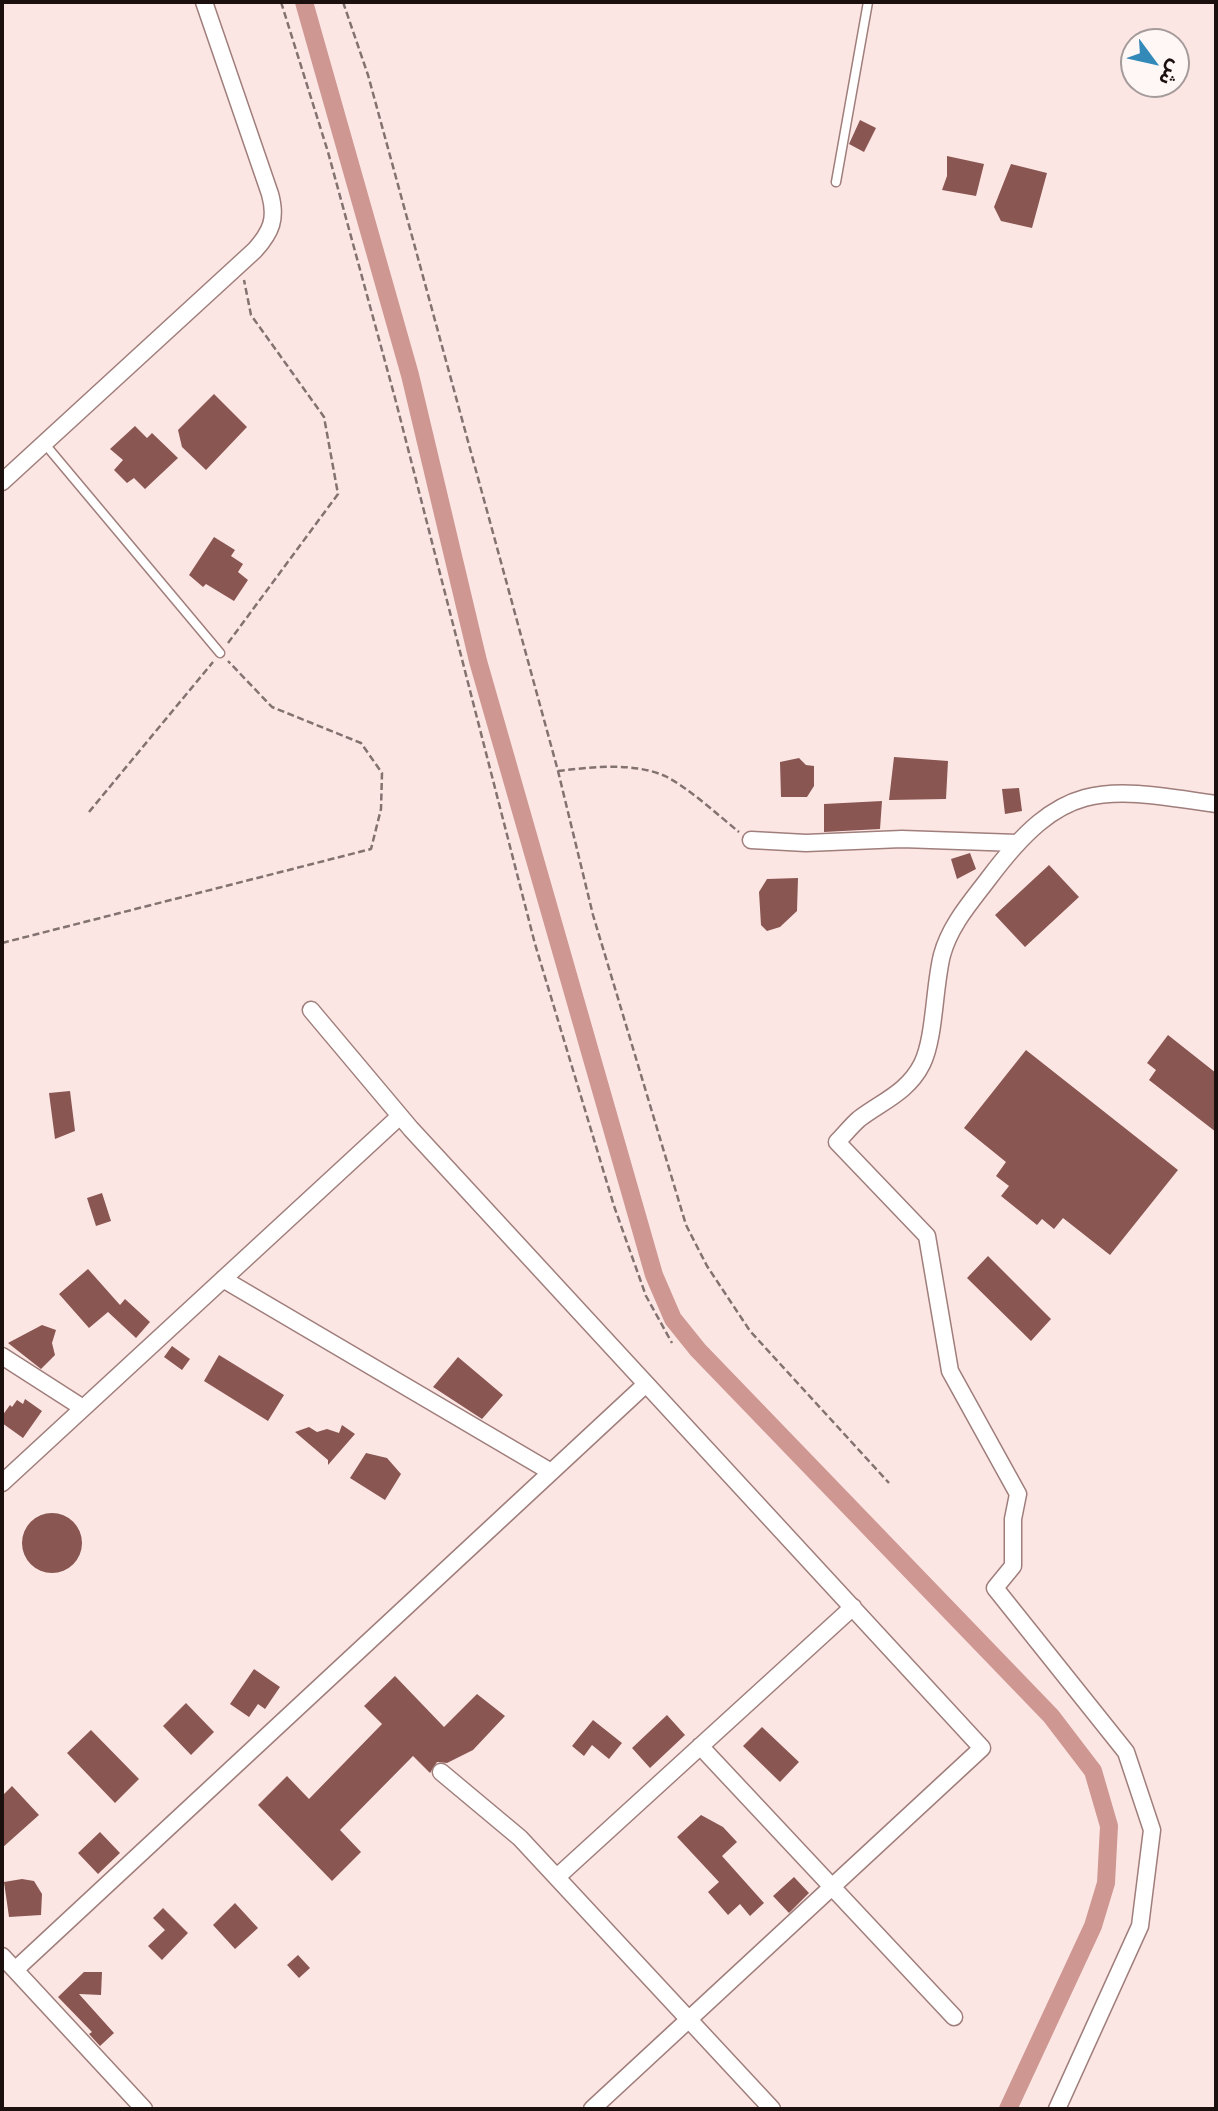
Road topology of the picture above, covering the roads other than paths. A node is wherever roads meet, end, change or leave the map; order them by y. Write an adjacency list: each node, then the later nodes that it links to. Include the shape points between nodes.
1 (204, 2): 4 (street, via 274,210 273,225 240,263)
2 (869, 2): 3 (lane)
3 (836, 182)
4 (44, 443): 5 (street); 6 (lane)
5 (2, 482)
6 (220, 653)
7 (1216, 804): 9 (street, via 1134,792 1100,794 1068,802 1036,823)
8 (751, 840): 9 (street)
9 (1017, 843): 30 (street, via 952,928 942,955 923,1062 909,1086 857,1121 837,1142 927,1236 950,1371 1018,1494 1013,1566 995,1587 1126,1752 1152,1830 1140,1926)
10 (312, 1010): 11 (street)
11 (400, 1116): 12 (street); 14 (street)
12 (223, 1279): 15 (street); 16 (street)
13 (2, 1356): 15 (street)
14 (646, 1384): 16 (street); 18 (street)
15 (83, 1408): 17 (street)
16 (551, 1472): 24 (street)
17 (2, 1483)
18 (853, 1607): 19 (street); 22 (street, via 982,1748)
19 (700, 1746): 21 (street); 22 (street)
20 (441, 1772): 21 (street, via 520,1838)
21 (556, 1877): 26 (street)
22 (832, 1887): 25 (street); 26 (street)
23 (2, 1955): 24 (street)
24 (15, 1969): 27 (street)
25 (954, 2017)
26 (689, 2019): 28 (street); 29 (street)
27 (144, 2109)
28 (592, 2109)
29 (772, 2109)
30 (1056, 2109)

